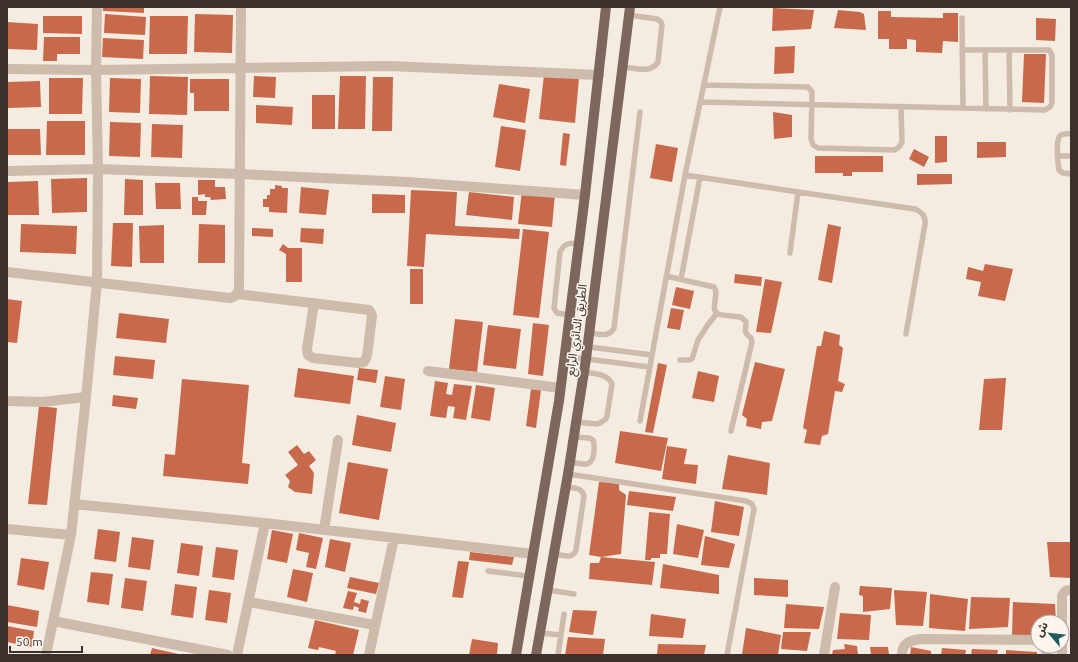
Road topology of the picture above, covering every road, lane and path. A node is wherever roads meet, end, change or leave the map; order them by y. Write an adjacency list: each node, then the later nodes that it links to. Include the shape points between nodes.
1 (97, 7): 13 (street)
2 (241, 7): 10 (street)
3 (606, 7): 14 (main road, الطريق الدائري الرابع)
4 (720, 7): 15 (lane)
5 (630, 11): 11 (main road, الطريق الدائري الرابع); 11 (lane, via 659,20 662,25 658,62 649,70)
6 (962, 18): 7 (lane)
7 (962, 50): 8 (lane); 19 (lane)
8 (985, 50): 9 (lane); 20 (lane)
9 (1009, 50): 21 (lane); 21 (lane, via 1046,49 1052,55 1050,107 1045,110)
10 (240, 67): 13 (street); 14 (street, via 390,66); 28 (street)
11 (623, 67): 44 (main road, الطريق الدائري الرابع)
12 (7, 69): 13 (street)
13 (96, 70): 26 (street)
14 (599, 75): 33 (main road, الطريق الدائري الرابع)
15 (704, 85): 16 (lane); 17 (lane, via 806,87 811,89)
16 (700, 102): 17 (lane); 30 (lane)
17 (812, 104): 18 (lane); 18 (lane, via 811,142 818,148 894,150 902,142)
18 (901, 107): 19 (lane)
19 (963, 108): 20 (lane)
20 (986, 109): 21 (lane)
21 (1010, 110)
22 (640, 112): 44 (lane, via 614,328 606,334)
23 (1071, 134): 24 (lane, via 1062,134 1058,139)
24 (1058, 156): 25 (lane); 29 (lane, via 1059,170)
25 (1071, 156)
26 (98, 169): 27 (street); 28 (street); 39 (street)
27 (7, 171)
28 (240, 174): 33 (street, via 407,182); 40 (street)
29 (1071, 174)
30 (686, 175): 31 (lane); 37 (lane)
31 (700, 177): 32 (lane); 38 (lane)
32 (798, 192): 35 (lane); 45 (lane, via 922,212 925,224)
33 (585, 195): 34 (main road, الطريق الدائري الرابع)
34 (578, 244): 43 (main road, الطريق الدائري الرابع); 43 (lane, via 567,243 560,252 554,308 557,312)
35 (790, 253)
36 (7, 272): 39 (street)
37 (666, 276): 38 (lane); 48 (lane)
38 (681, 279): 42 (lane, via 714,287 717,291 714,307)
39 (97, 282): 40 (street, via 230,298); 56 (street)
40 (237, 294): 41 (street)
41 (314, 303): 41 (street, via 370,311 372,316 364,362 313,358 308,355)
42 (717, 313): 51 (lane, via 698,340 693,357 689,360); 60 (lane, via 743,318 746,322 746,334 752,340)
43 (569, 315): 46 (main road, الطريق الدائري الرابع)
44 (590, 333): 47 (main road, الطريق الدائري الرابع)
45 (906, 334)
46 (566, 344): 47 (lane); 49 (main road, الطريق الدائري الرابع)
47 (588, 346): 48 (lane); 50 (main road, الطريق الدائري الرابع)
48 (652, 355): 52 (lane)
49 (564, 356): 50 (lane); 55 (main road, الطريق الدائري الرابع)
50 (586, 359): 52 (lane); 54 (main road, الطريق الدائري الرابع)
51 (680, 360)
52 (650, 367): 58 (lane)
53 (428, 371): 55 (street)
54 (584, 372): 59 (main road, الطريق الدائري الرابع); 59 (lane, via 605,376 612,384 607,416 600,424)
55 (560, 388): 72 (main road, الطريق الدائري الرابع)
56 (86, 397): 57 (street, via 42,402); 66 (street)
57 (7, 401)
58 (640, 420)
59 (576, 422): 61 (main road, الطريق الدائري الرابع)
60 (731, 431)
61 (574, 437): 63 (main road, الطريق الدائري الرابع); 63 (lane, via 593,440 593,459 588,464)
62 (338, 440): 69 (street)
63 (570, 462): 64 (main road, الطريق الدائري الرابع)
64 (568, 474): 65 (main road, الطريق الدائري الرابع); 95 (lane, via 752,504 754,509)
65 (566, 487): 73 (main road, الطريق الدائري الرابع); 73 (lane, via 580,489 584,493 576,550 574,555 570,556)
66 (74, 504): 67 (street); 70 (street)
67 (265, 523): 69 (street); 80 (street)
68 (7, 529): 70 (street)
69 (324, 530): 71 (street)
70 (71, 535): 83 (street)
71 (394, 538): 72 (street); 84 (street)
72 (533, 554): 75 (main road, الطريق الدائري الرابع)
73 (554, 554): 77 (main road, الطريق الدائري الرابع)
74 (488, 571): 75 (lane)
75 (529, 576): 92 (main road, الطريق الدائري الرابع)
76 (835, 587): 96 (street)
77 (548, 590): 79 (lane); 85 (main road, الطريق الدائري الرابع)
78 (1071, 590): 82 (street, via 1063,592)
79 (574, 594)
80 (249, 602): 84 (street); 90 (street)
81 (564, 614): 86 (lane)
82 (1062, 614)
83 (53, 621): 88 (street); 89 (street)
84 (375, 625): 91 (street)
85 (540, 633): 86 (lane); 93 (main road, الطريق الدائري الرابع)
86 (560, 636): 94 (lane)
87 (1030, 640): 97 (street, via 920,639 906,643)
88 (46, 655)
89 (228, 655)
90 (237, 655)
91 (369, 655)
92 (516, 655)
93 (536, 655)
94 (558, 655)
95 (727, 655)
96 (824, 655)
97 (902, 655)

